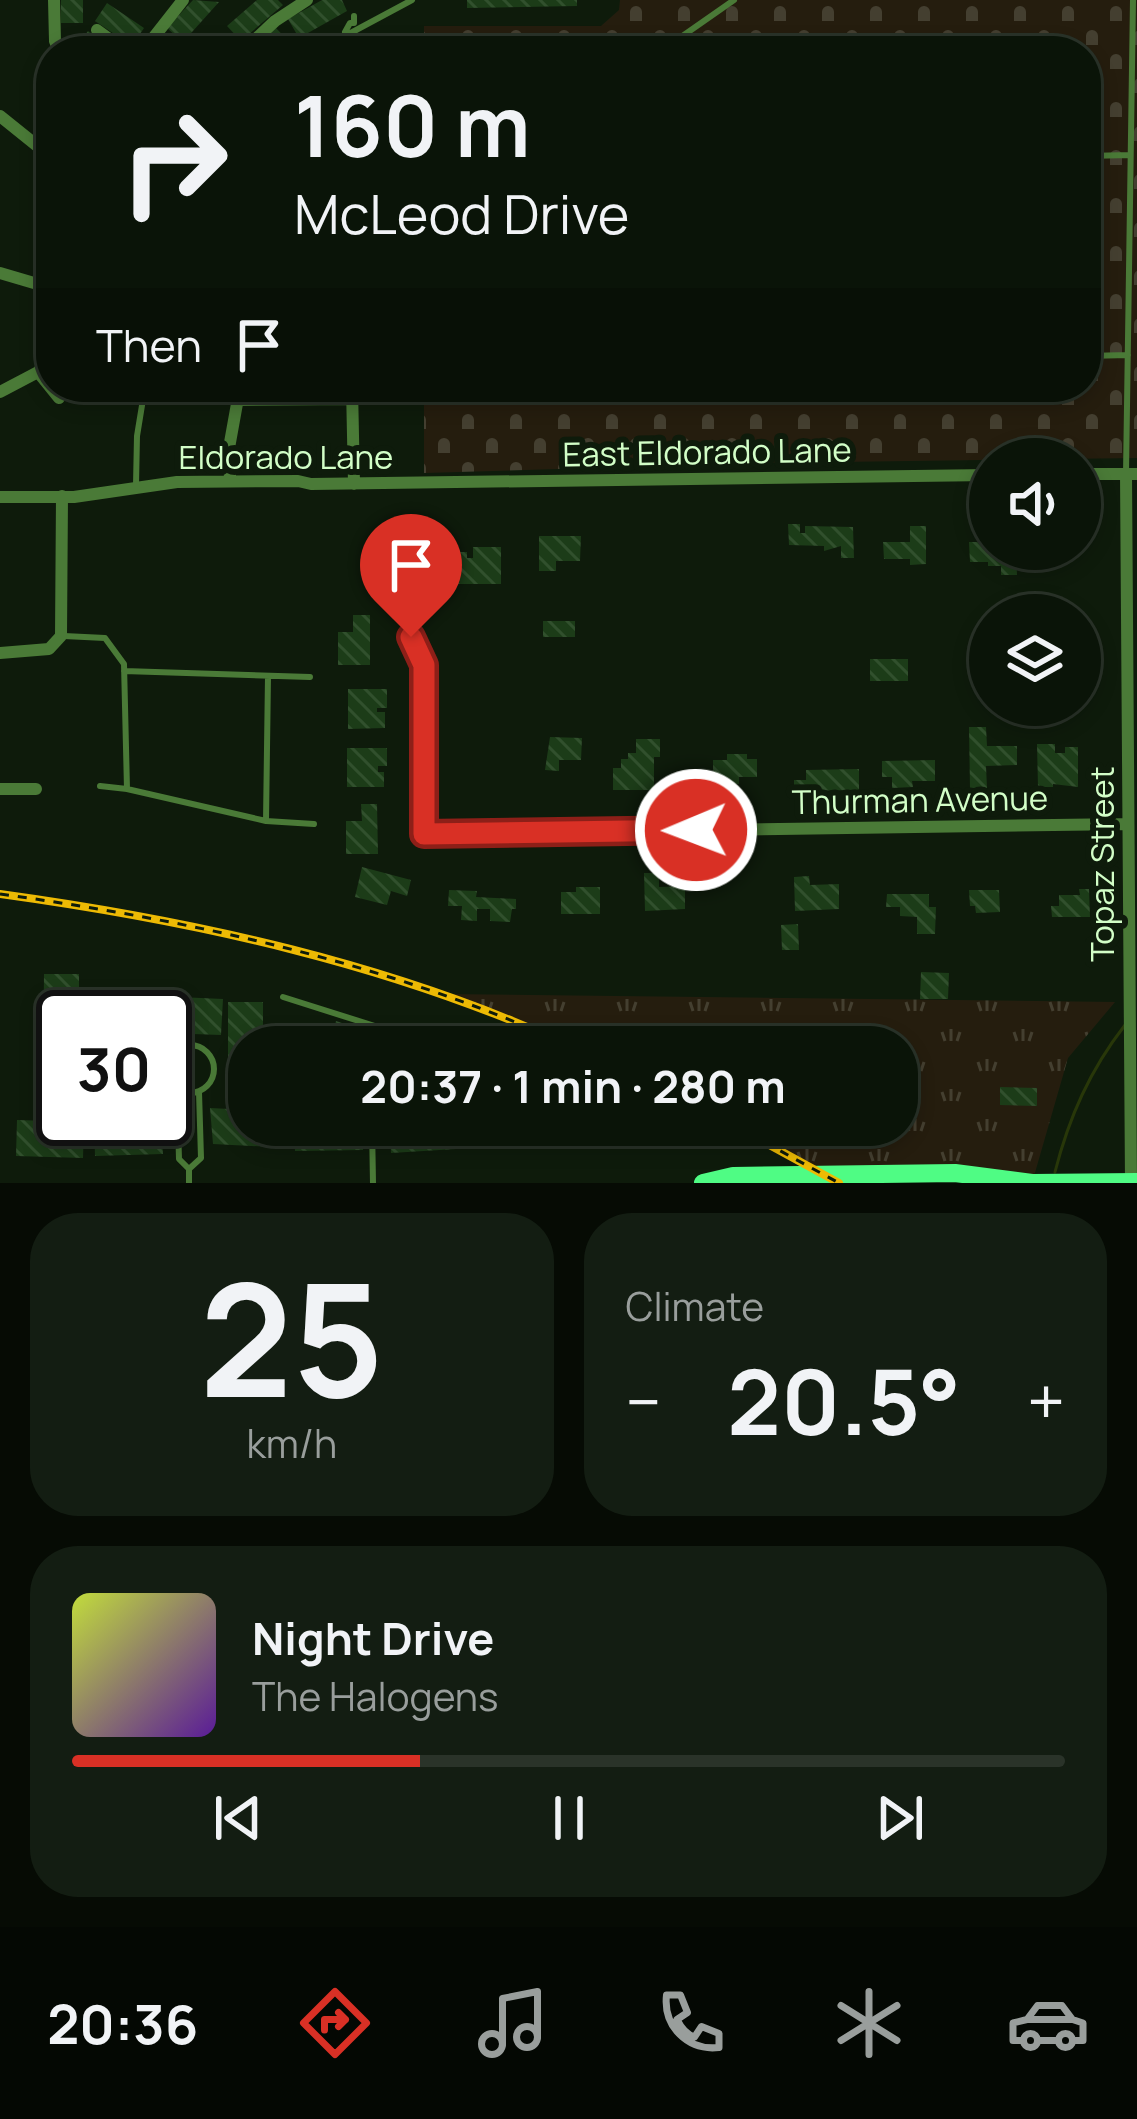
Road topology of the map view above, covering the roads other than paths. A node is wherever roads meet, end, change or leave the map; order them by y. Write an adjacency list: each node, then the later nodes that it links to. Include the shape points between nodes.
1 (54, 0): 8 (street)
2 (308, 0): 11 (street)
3 (412, 0): 12 (lane)
4 (734, 0): 13 (lane)
5 (1133, 0): 17 (lane)
6 (178, 2): 10 (street)
7 (97, 30): 9 (street)
8 (55, 36)
9 (105, 36)
10 (153, 36)
11 (258, 36)
12 (342, 36)
13 (682, 36)
14 (0, 116): 15 (street)
15 (36, 145)
16 (1101, 158): 17 (lane)
17 (1133, 161): 20 (lane)
18 (0, 273): 19 (street)
19 (36, 284)
20 (1133, 299): 22 (lane)
21 (1101, 356): 22 (lane)
22 (1128, 356): 29 (lane)
23 (36, 373): 24 (street)
24 (0, 392)
25 (143, 402): 34 (lane, via 137,436)
26 (238, 402): 31 (street)
27 (352, 402): 33 (street)
28 (1101, 474): 29 (street)
29 (1132, 474): 49 (street, Topaz Street)
30 (969, 475): 32 (street, East Eldorado Lane)
31 (230, 482): 33 (street, Eldorado Lane); 34 (street, Eldorado Lane)
32 (424, 483): 33 (street, Eldorado Lane)
33 (354, 484)
34 (143, 488): 35 (street)
35 (62, 496): 36 (street); 37 (street)
36 (0, 497)
37 (61, 636): 39 (street, via 49,649); 40 (lane, via 105,638)
38 (411, 637): 49 (street, Thurman Avenue, via 424,665 424,834)
39 (0, 653)
40 (124, 671): 41 (lane); 46 (lane)
41 (268, 676): 42 (lane); 47 (lane)
42 (310, 677)
43 (100, 786): 46 (lane)
44 (0, 789): 45 (street)
45 (36, 789)
46 (127, 789): 47 (lane)
47 (266, 821): 48 (lane)
48 (314, 824)
49 (1128, 824): 58 (street, Topaz Street)
50 (283, 998): 51 (lane)
51 (373, 1026)
52 (192, 1046): 54 (lane, via 208,1053 214,1067)
53 (192, 1092): 54 (lane)
54 (200, 1092): 57 (lane, via 201,1158)
55 (179, 1146): 57 (lane)
56 (372, 1146): 60 (lane)
57 (189, 1169): 59 (lane)
58 (1134, 1182): 63 (main road)
59 (189, 1183)
60 (373, 1183)
61 (704, 1183): 62 (main road, via 955,1173)
62 (1031, 1183): 63 (main road)
63 (1071, 1183)

